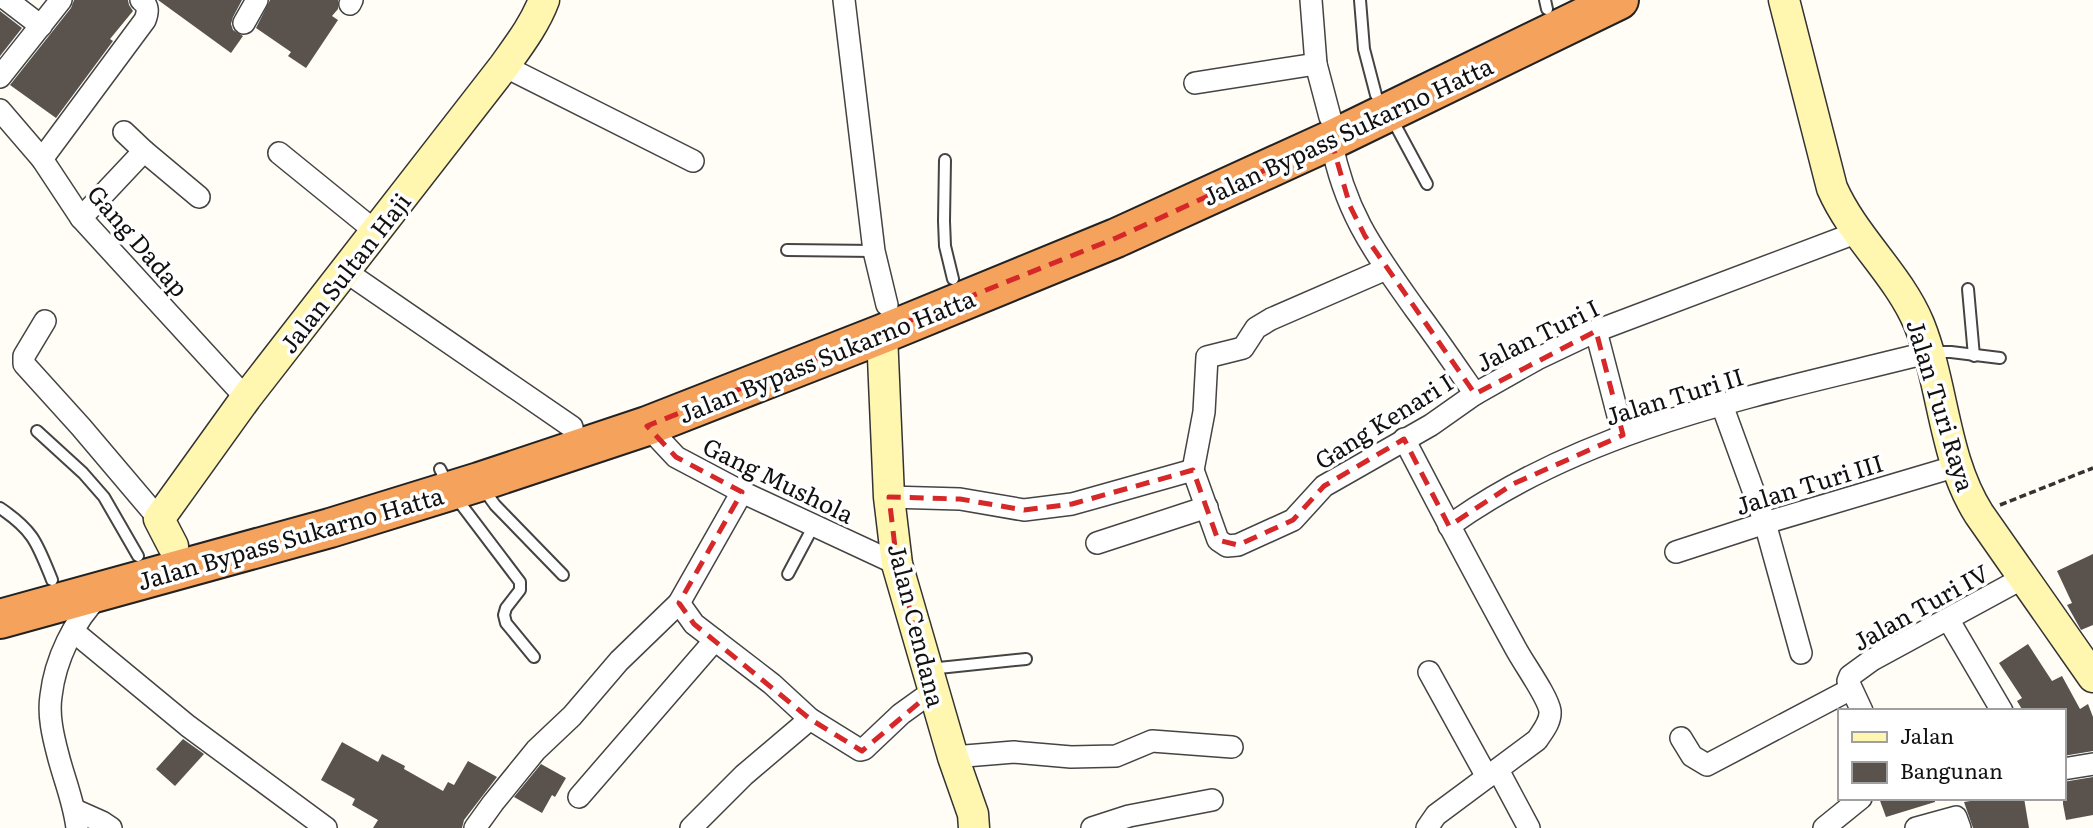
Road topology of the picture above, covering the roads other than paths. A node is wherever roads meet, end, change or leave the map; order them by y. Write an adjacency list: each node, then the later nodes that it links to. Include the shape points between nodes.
1 (7, 0): 13 (street)
2 (61, 0): 13 (street)
3 (141, 0): 24 (street, via 148,10 145,20)
4 (257, 0): 12 (street)
5 (544, 0): 15 (street, Jalan Sultan Haji)
6 (844, 0): 33 (street)
7 (1311, 0): 14 (street, Jalan Turi I)
8 (1360, 0): 18 (lane, via 1364,49)
9 (1619, 0): 18 (highway, Jalan Bypass Sukarno Hatta)
10 (1784, 0): 31 (street, Jalan Turi Raya, via 1832,188)
11 (1553, 3): 18 (highway, Jalan Bypass Sukarno Hatta)
12 (244, 23)
13 (41, 26): 16 (street)
14 (1316, 64): 17 (street); 20 (street, Jalan Turi I)
15 (504, 66): 26 (street); 30 (street, Jalan Sultan Haji)
16 (0, 77)
17 (1195, 83)
18 (1382, 104): 20 (highway, Jalan Bypass Sukarno Hatta); 27 (lane)
19 (0, 110): 24 (street, Gang Dadap)
20 (1331, 129): 34 (street, Jalan Turi I, via 1336,164 1350,206); 36 (highway, Jalan Bypass Sukarno Hatta); 38 (highway, Jalan Bypass Sukarno Hatta, via 1116,238)
21 (124, 132): 22 (street)
22 (144, 151): 28 (street); 29 (street)
23 (279, 153): 30 (street)
24 (43, 159): 29 (street, Gang Dadap)
25 (945, 160): 36 (lane, via 945,246)
26 (693, 161)
27 (1427, 184)
28 (199, 197)
29 (81, 218): 45 (street, Gang Dadap)
30 (375, 231): 35 (street, Jalan Sultan Haji)
31 (1858, 232): 40 (street, Jalan Turi I); 41 (street, Jalan Turi Raya, via 1908,302)
32 (787, 250): 33 (lane)
33 (874, 251): 38 (street)
34 (1386, 269): 44 (street, Jalan Turi I); 53 (street, via 1271,319 1256,328 1240,349 1207,358 1204,412)
35 (345, 271): 45 (street, Jalan Sultan Haji); 48 (street)
36 (953, 279): 38 (highway, Jalan Bypass Sukarno Hatta)
37 (1968, 289): 42 (lane)
38 (884, 319): 47 (highway, Jalan Bypass Sukarno Hatta); 48 (highway, Jalan Bypass Sukarno Hatta); 56 (street, Jalan Cendana)
39 (45, 321): 62 (street, via 24,356 24,364 81,427)
40 (1596, 331): 44 (street, Jalan Turi I); 50 (street)
41 (1930, 352): 42 (lane); 46 (street, Jalan Turi II); 52 (street, Jalan Turi Raya)
42 (1974, 356): 43 (lane)
43 (2000, 358)
44 (1475, 394): 51 (street, Gang Kenari I)
45 (246, 398): 62 (street, Jalan Sultan Haji)
46 (1722, 405): 50 (street, Jalan Turi II); 59 (street)
47 (647, 426): 54 (highway, Jalan Bypass Sukarno Hatta); 55 (street, Gang Mushola, via 676,457)
48 (572, 427): 54 (highway, Jalan Bypass Sukarno Hatta)
49 (37, 431): 62 (lane, via 104,497)
50 (1623, 435): 60 (street, Jalan Turi II, via 1513,484)
51 (1405, 439): 57 (street, Gang Kenari I, via 1324,486 1293,520 1238,545 1227,546 1218,540); 60 (street)
52 (1957, 466): 59 (street, Jalan Turi III); 68 (street, Jalan Turi Raya, via 1979,514)
53 (1193, 470): 56 (street, via 1072,504 1024,510 960,499); 57 (street, Gang Kenari I)
54 (457, 481): 62 (highway, Jalan Bypass Sukarno Hatta); 67 (lane, via 495,505); 70 (highway, Jalan Bypass Sukarno Hatta, via 330,528); 78 (lane, via 520,582 504,615)
55 (742, 492): 61 (street, Gang Mushola); 72 (street)
56 (889, 497): 65 (street, Jalan Cendana)
57 (1207, 506): 63 (street)
58 (0, 508): 69 (lane, via 31,534)
59 (1765, 523): 64 (street, Jalan Turi III); 77 (street)
60 (1448, 526): 92 (street, via 1549,706 1549,719 1537,740)
61 (813, 527): 65 (street, Gang Mushola); 66 (lane)
62 (157, 540): 69 (highway, Jalan Bypass Sukarno Hatta)
63 (1097, 543)
64 (1676, 552)
65 (897, 564): 82 (street, Jalan Cendana)
66 (788, 574)
67 (563, 575)
68 (2023, 578): 74 (street, Jalan Turi IV); 81 (street, Jalan Turi Raya)
69 (52, 580): 71 (highway, Jalan Bypass Sukarno Hatta)
70 (104, 591): 73 (highway, Jalan Bypass Sukarno Hatta); 75 (street)
71 (0, 595)
72 (679, 603): 76 (street, via 694,624); 101 (street, via 537,750)
73 (0, 619)
74 (1948, 619): 83 (street, Jalan Turi IV, via 1850,676); 85 (street)
75 (73, 631): 97 (street, via 50,697 57,754); 100 (street, via 188,726)
76 (715, 640): 86 (street); 93 (street)
77 (1801, 653)
78 (534, 657)
79 (1026, 659): 82 (lane)
80 (1429, 672): 92 (street)
81 (2093, 677)
82 (931, 680): 86 (street, via 862,751); 89 (street, Jalan Cendana)
83 (1851, 690): 84 (street); 87 (street, Jalan Turi IV, via 1707,765 1692,756)
84 (1861, 709)
85 (2001, 709)
86 (810, 719): 102 (street)
87 (1681, 738)
88 (1232, 747): 89 (street, via 1152,741 1116,756 1014,752)
89 (953, 757): 103 (street, Jalan Cendana, via 974,814)
90 (2093, 764): 91 (street)
91 (2065, 769)
92 (1492, 774): 105 (street, via 1436,815); 106 (street)
93 (579, 797)
94 (1212, 800): 98 (street)
95 (1859, 800): 107 (street)
96 (1957, 814): 108 (street)
97 (76, 819): 99 (street, via 102,822)
98 (1130, 822): 104 (street)
99 (111, 828)
100 (326, 828)
101 (475, 828)
102 (691, 828)
103 (974, 828)
104 (1092, 828)
105 (1427, 828)
106 (1529, 828)
107 (1824, 828)
108 (1916, 828)

